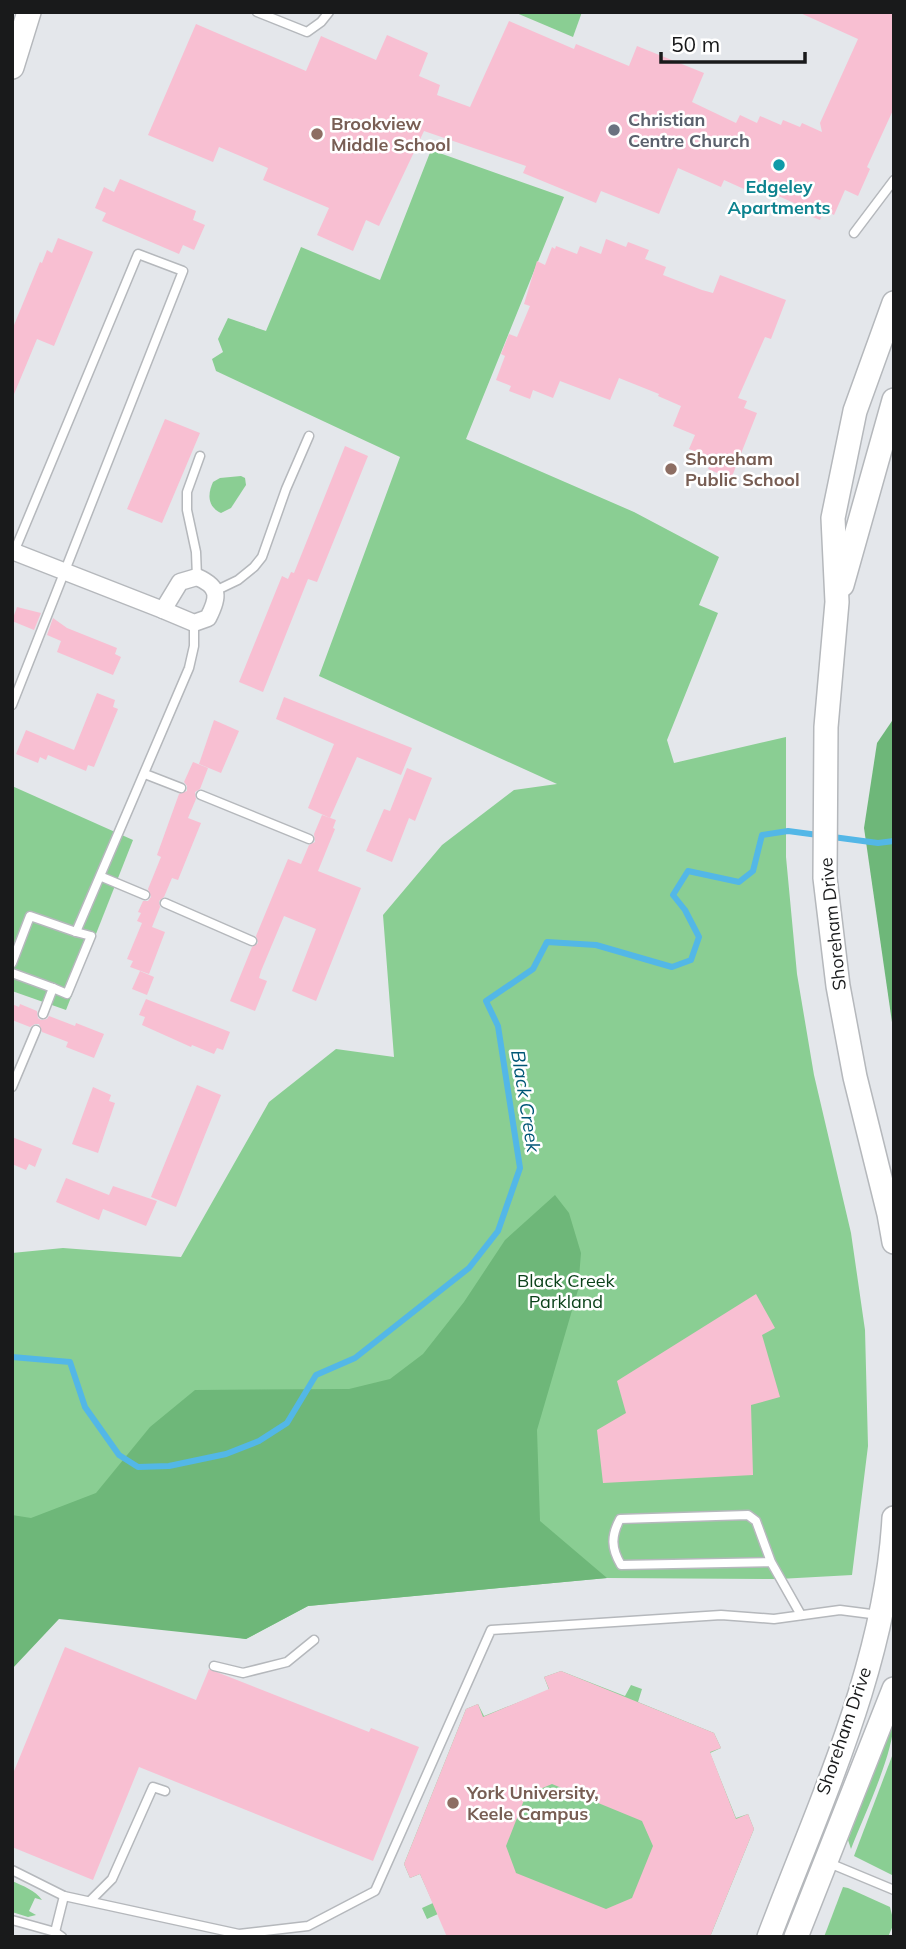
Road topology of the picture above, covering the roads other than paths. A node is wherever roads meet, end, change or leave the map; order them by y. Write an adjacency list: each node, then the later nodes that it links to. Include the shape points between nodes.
1 (29, 12): 4 (street)
2 (257, 12): 3 (lane, via 307,32)
3 (329, 12)
4 (12, 67)
5 (894, 180): 6 (lane)
6 (854, 233)
7 (894, 303): 15 (street, Shoreham Drive, via 855,411 833,518)
8 (894, 400): 15 (street, Shoreham Drive)
9 (309, 436): 14 (lane, via 262,558 239,580)
10 (200, 456): 13 (lane, via 187,492)
11 (13, 552): 12 (street); 12 (lane, via 138,254 183,271)
12 (65, 572): 16 (street); 18 (lane)
13 (197, 577): 14 (street); 16 (street, via 180,582)
14 (215, 591): 17 (street, via 217,602 208,618)
15 (836, 602): 34 (street, Shoreham Drive, via 826,727 825,878 855,1077)
16 (163, 610): 17 (street)
17 (194, 622): 19 (lane, via 189,668)
18 (12, 705)
19 (145, 774): 20 (lane); 23 (lane)
20 (181, 788)
21 (201, 795): 22 (lane)
22 (309, 839)
23 (102, 877): 24 (lane); 26 (lane)
24 (145, 895)
25 (165, 903): 27 (lane)
26 (76, 932): 28 (lane, via 30,916); 30 (lane, via 91,936 67,994)
27 (252, 941)
28 (12, 963)
29 (12, 973): 30 (lane)
30 (53, 988): 31 (lane)
31 (43, 1014)
32 (36, 1030): 33 (lane)
33 (12, 1087)
34 (891, 1215): 35 (street, Shoreham Drive)
35 (894, 1242)
36 (894, 1518): 39 (street, Shoreham Drive)
37 (771, 1562): 37 (lane, via 621,1565 614,1553 612,1532 620,1519 748,1515 756,1521); 38 (lane)
38 (800, 1615): 39 (lane, via 840,1610); 51 (lane, via 774,1619 722,1615 491,1630 375,1891 308,1926)
39 (887, 1617): 52 (street, Shoreham Drive)
40 (314, 1640): 41 (lane, via 287,1662 243,1672)
41 (214, 1666)
42 (894, 1689): 44 (street, Shoreham Drive)
43 (165, 1791): 48 (lane, via 153,1787 113,1879)
44 (825, 1862): 46 (lane); 53 (street, Shoreham Drive)
45 (12, 1870): 47 (lane)
46 (894, 1890)
47 (64, 1896): 48 (lane); 50 (lane)
48 (90, 1901): 51 (lane)
49 (12, 1920): 50 (lane)
50 (58, 1935)
51 (240, 1936)
52 (769, 1937)
53 (796, 1937)

